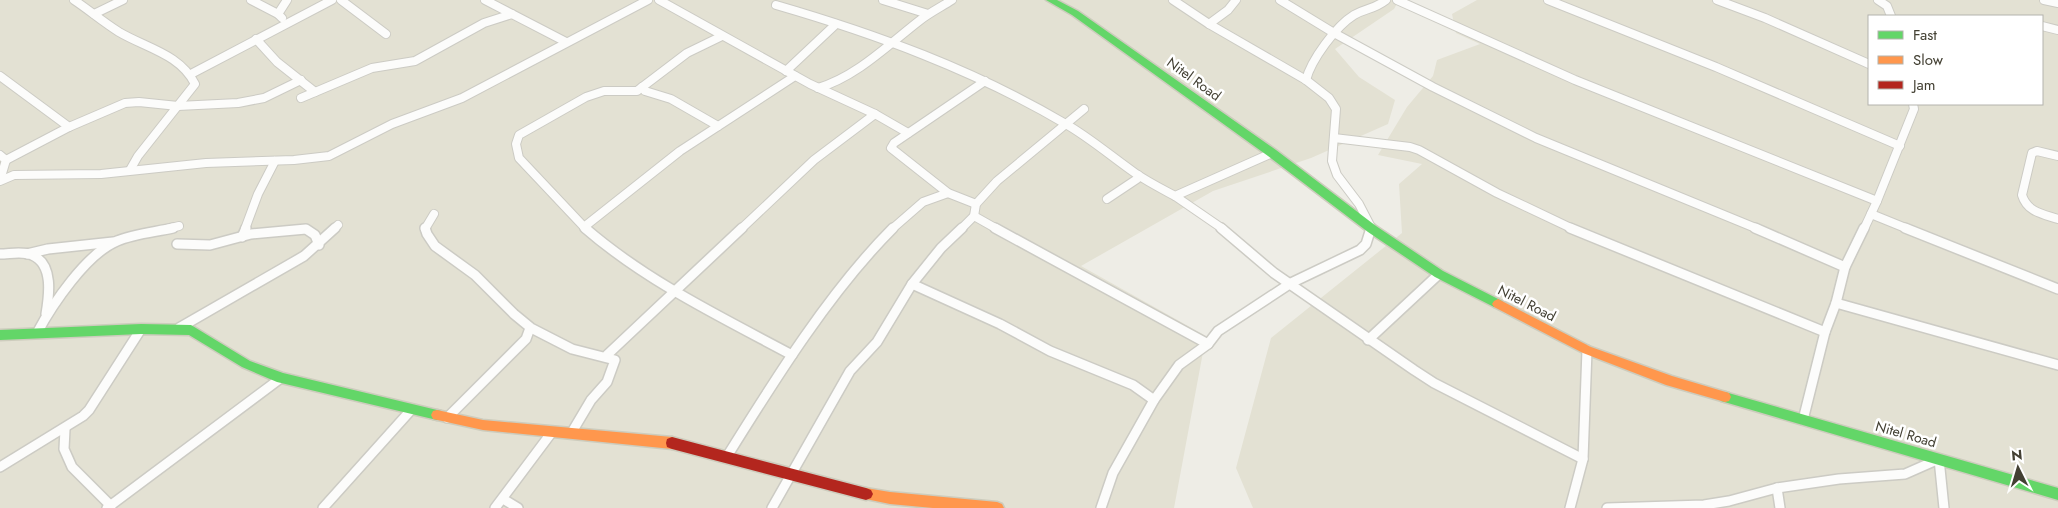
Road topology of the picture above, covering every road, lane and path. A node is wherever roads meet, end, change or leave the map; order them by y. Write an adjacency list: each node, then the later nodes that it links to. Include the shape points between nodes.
1 (74, 0): 26 (street)
2 (123, 0): 26 (street)
3 (251, 0): 24 (street)
4 (269, 0): 24 (street)
5 (287, 0): 27 (street)
6 (332, 0): 31 (street)
7 (341, 0): 37 (street)
8 (485, 0): 28 (street)
9 (648, 0): 40 (street)
10 (659, 0): 38 (street)
11 (883, 0): 29 (street)
12 (952, 0): 29 (street)
13 (1050, 0): 64 (street, Nitel Road, via 1075,13)
14 (1173, 0): 33 (street)
15 (1236, 0): 33 (street)
16 (1280, 0): 36 (street)
17 (1386, 0): 36 (street, via 1376,8 1350,17)
18 (1397, 0): 74 (street, via 1576,80)
19 (1548, 0): 63 (street)
20 (1717, 0): 42 (street)
21 (1878, 0): 30 (street, via 1887,6)
22 (2044, 0): 23 (street)
23 (2058, 3)
24 (259, 4): 27 (street)
25 (776, 5): 32 (street)
26 (94, 14): 44 (street)
27 (278, 14): 31 (street)
28 (512, 14): 40 (street); 52 (street, via 484,23 415,61 372,68)
29 (928, 14): 41 (street)
30 (1891, 15)
31 (287, 23): 39 (street)
32 (836, 24): 41 (street); 43 (street)
33 (1209, 24): 48 (street)
34 (2043, 26): 35 (street)
35 (2058, 30)
36 (1334, 33): 48 (street, via 1309,68); 90 (street, via 1536,138 1727,215)
37 (386, 34)
38 (722, 36): 43 (street); 50 (street, via 687,53)
39 (256, 40): 44 (street); 47 (street)
40 (566, 42): 67 (street, via 462,98 392,124 329,156)
41 (893, 42): 49 (street); 51 (street, via 832,84)
42 (1868, 64)
43 (786, 71): 46 (street)
44 (191, 74): 55 (street, via 195,84)
45 (0, 76): 60 (street)
46 (795, 76): 51 (street); 59 (street)
47 (301, 80): 52 (street); 55 (street, via 264,98 247,102)
48 (1306, 80): 62 (street, via 1329,98 1336,109)
49 (985, 82): 58 (street); 61 (street)
50 (642, 87): 59 (street, via 645,91 671,99); 82 (street, via 604,91 586,97 517,137 515,144 519,158)
51 (818, 88): 57 (street)
52 (315, 92): 53 (street)
53 (301, 98)
54 (1913, 105): 63 (street)
55 (178, 106): 60 (street, via 139,102 125,104); 68 (street)
56 (1084, 109): 58 (street)
57 (874, 114): 61 (street); 95 (street, via 814,160)
58 (1065, 123): 69 (street); 75 (street)
59 (718, 126): 82 (street, via 680,151)
60 (69, 127): 66 (street)
61 (908, 134): 71 (street, via 894,143 893,151)
62 (1334, 138): 83 (street, via 1332,161 1337,175 1359,204); 101 (street, via 1419,150 1497,193 1584,234)
63 (1900, 146): 74 (street)
64 (1272, 153): 72 (street); 83 (street, Nitel Road)
65 (2058, 156): 79 (street, via 2037,151 2032,153 2022,195 2027,207)
66 (3, 157): 70 (street)
67 (275, 161): 68 (street); 84 (street)
68 (130, 170): 70 (street, via 91,175 14,175)
69 (1138, 175): 72 (street); 73 (street)
70 (0, 180)
71 (948, 193): 75 (street); 108 (street, via 923,203 889,232 839,291)
72 (1175, 196): 92 (street)
73 (1107, 199)
74 (1877, 201): 77 (street)
75 (976, 204): 78 (street)
76 (434, 214): 99 (street, via 425,227 431,239 476,276)
77 (1871, 214): 90 (street); 94 (street)
78 (974, 216): 93 (street, via 941,248); 105 (street)
79 (2058, 219)
80 (338, 225): 87 (street)
81 (179, 226): 85 (street)
82 (584, 227): 95 (street)
83 (1372, 230): 91 (street, Nitel Road); 92 (street, via 1360,250)
84 (242, 237): 86 (street, via 210,246); 87 (street, via 306,229 315,235)
85 (116, 241): 89 (street, via 48,248); 97 (street, via 86,266)
86 (177, 244)
87 (319, 245): 98 (street, via 282,270)
88 (0, 254): 89 (street)
89 (27, 254): 97 (street, via 41,261 49,282)
90 (1845, 267): 96 (street)
91 (1439, 274): 104 (street); 106 (street, Nitel Road)
92 (1291, 283): 104 (street); 105 (street, via 1218,331)
93 (912, 284): 111 (street, via 1050,351 1133,385); 122 (street, via 878,342 850,371)
94 (2058, 289)
95 (675, 292): 107 (street); 108 (street)
96 (1836, 303): 101 (street); 109 (street)
97 (46, 316): 102 (street)
98 (179, 328): 100 (street); 110 (street, via 192,330 246,364)
99 (530, 328): 107 (street, via 574,350); 113 (street, via 526,339)
100 (141, 329): 102 (street); 115 (street, via 89,410)
101 (1825, 332): 114 (street)
102 (37, 333): 103 (street)
103 (0, 335)
104 (1368, 340): 119 (street, via 1434,383)
105 (1208, 344): 111 (street, via 1179,365)
106 (1587, 350): 114 (street, Nitel Road, via 1670,381); 119 (street)
107 (607, 355): 117 (street, via 616,360 614,365)
108 (792, 355): 118 (street)
109 (2058, 365)
110 (281, 378): 112 (street); 127 (street)
111 (1154, 400): 131 (street, via 1113,474)
112 (411, 410): 113 (street); 126 (street)
113 (448, 418): 116 (street)
114 (1803, 420): 120 (street, Nitel Road)
115 (65, 428): 121 (street); 127 (street, via 65,453 74,469)
116 (552, 432): 117 (street); 125 (street)
117 (572, 432): 118 (street, via 667,442)
118 (726, 458): 122 (street)
119 (1583, 459): 132 (street)
120 (1939, 459): 123 (street, via 1905,474); 124 (street, Nitel Road); 135 (street)
121 (0, 467)
122 (792, 474): 129 (street); 130 (street, via 890,498)
123 (1777, 488): 133 (street, via 1704,505); 134 (street)
124 (2058, 494)
125 (499, 504): 128 (street)
126 (328, 506)
127 (109, 507)
128 (518, 508)
129 (772, 508)
130 (997, 508)
131 (1101, 508)
132 (1570, 508)
133 (1607, 508)
134 (1780, 508)
135 (1944, 508)

